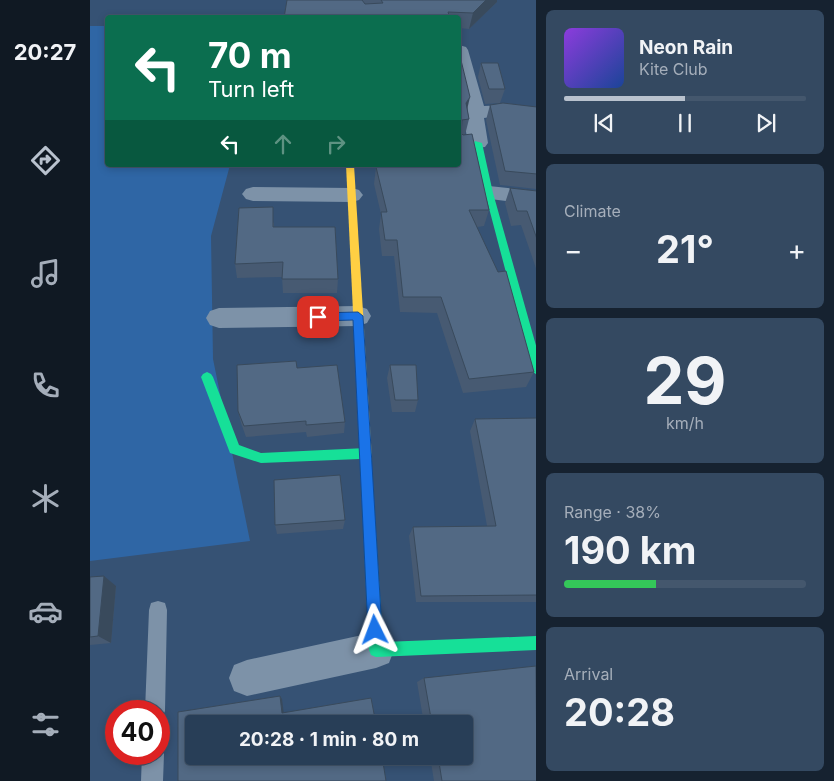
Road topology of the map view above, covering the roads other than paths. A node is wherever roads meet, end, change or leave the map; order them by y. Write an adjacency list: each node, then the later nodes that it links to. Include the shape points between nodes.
1 (461, 54): 2 (street)
2 (477, 114): 3 (street, via 484,111); 4 (street, via 473,119)
3 (536, 114)
4 (478, 143): 5 (street); 7 (street)
5 (461, 144)
6 (350, 167): 9 (street)
7 (489, 193): 10 (street); 13 (street)
8 (253, 194): 9 (street)
9 (352, 195): 11 (street)
10 (536, 198)
11 (358, 316): 12 (street); 15 (street)
12 (219, 318)
13 (536, 371)
14 (207, 377): 15 (street, via 234,450 261,458)
15 (366, 453): 18 (street)
16 (158, 610): 20 (lane)
17 (536, 643): 18 (street)
18 (376, 650): 19 (street)
19 (246, 678)
20 (154, 700)
21 (153, 765): 22 (lane)
22 (152, 781)

